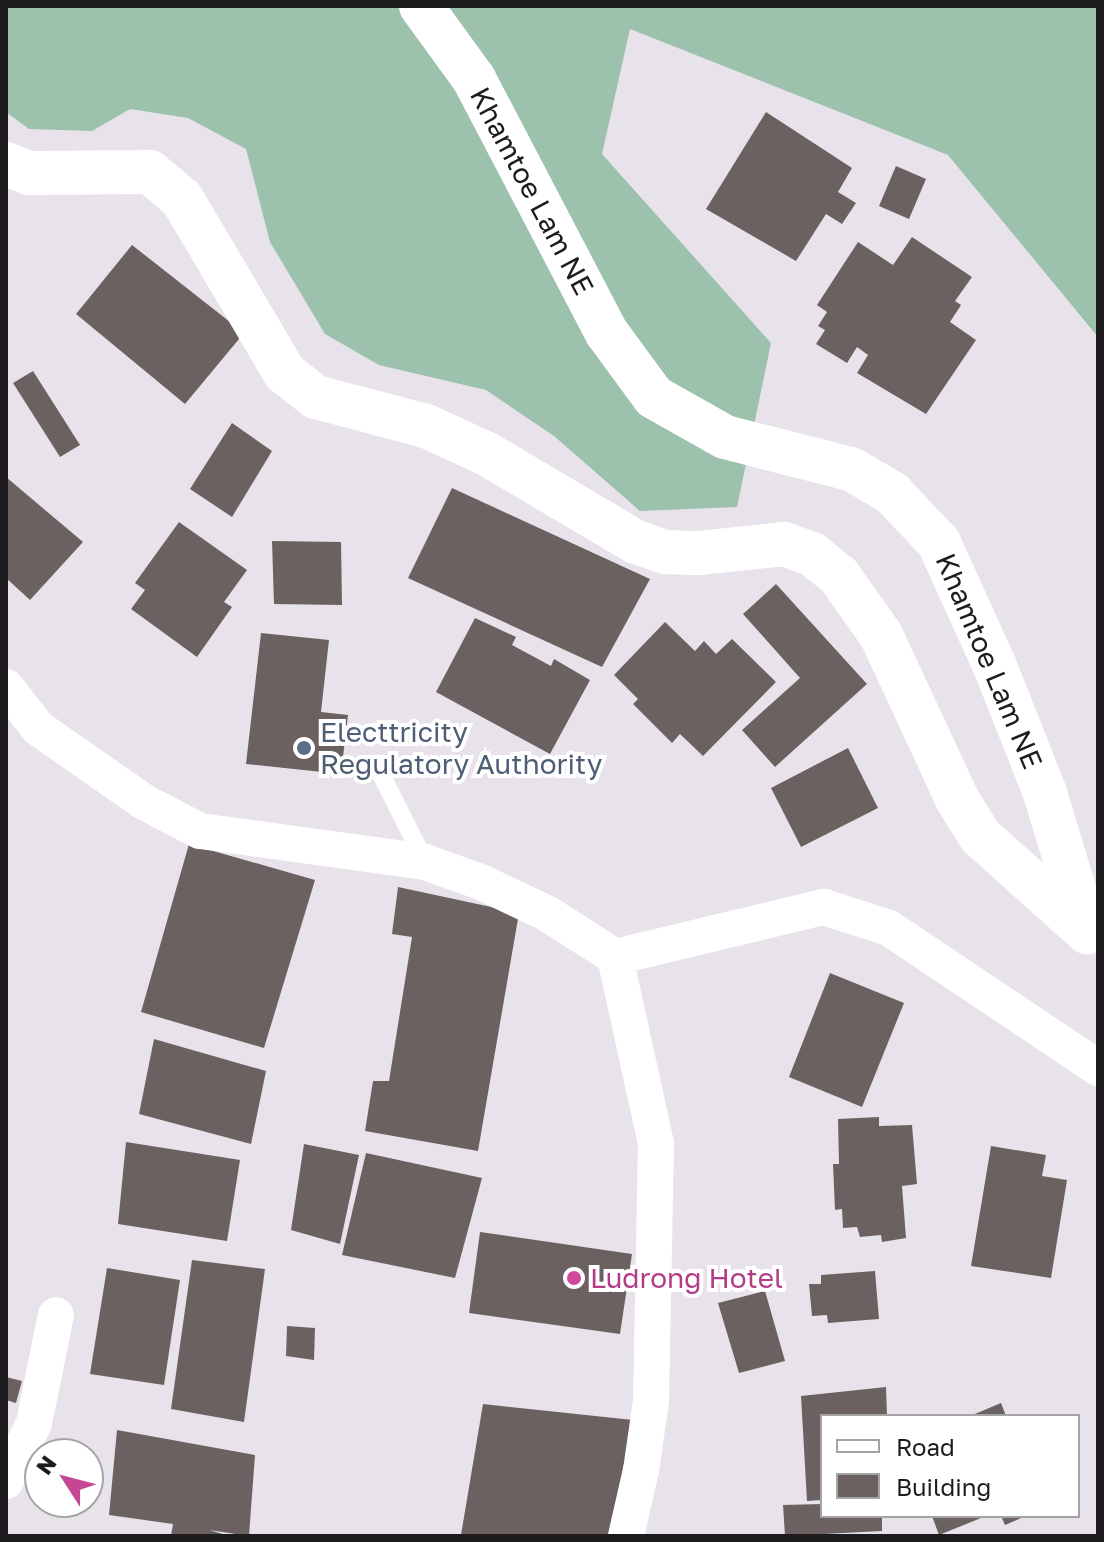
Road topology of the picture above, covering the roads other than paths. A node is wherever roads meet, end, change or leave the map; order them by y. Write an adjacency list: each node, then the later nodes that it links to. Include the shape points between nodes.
1 (421, 6): 6 (main road, Khamtoe Lam NE, via 474,79 607,333 654,397 725,437 851,469 892,493 939,543 1045,793)
2 (6, 164): 6 (main road, via 29,173 150,172 182,199 285,373 316,397 426,426 487,454 636,542 665,552 784,544 812,554 839,576 881,635 957,799 980,836)
3 (6, 687): 5 (street, via 38,728 144,802 200,831)
4 (382, 776): 5 (lane)
5 (425, 862): 7 (street, via 548,914)
6 (1092, 945)
7 (615, 957): 8 (street, via 824,907 889,928); 11 (street, via 656,1143 651,1401)
8 (1098, 1068)
9 (56, 1315): 10 (street, via 34,1423)
10 (6, 1481)
11 (626, 1536)

